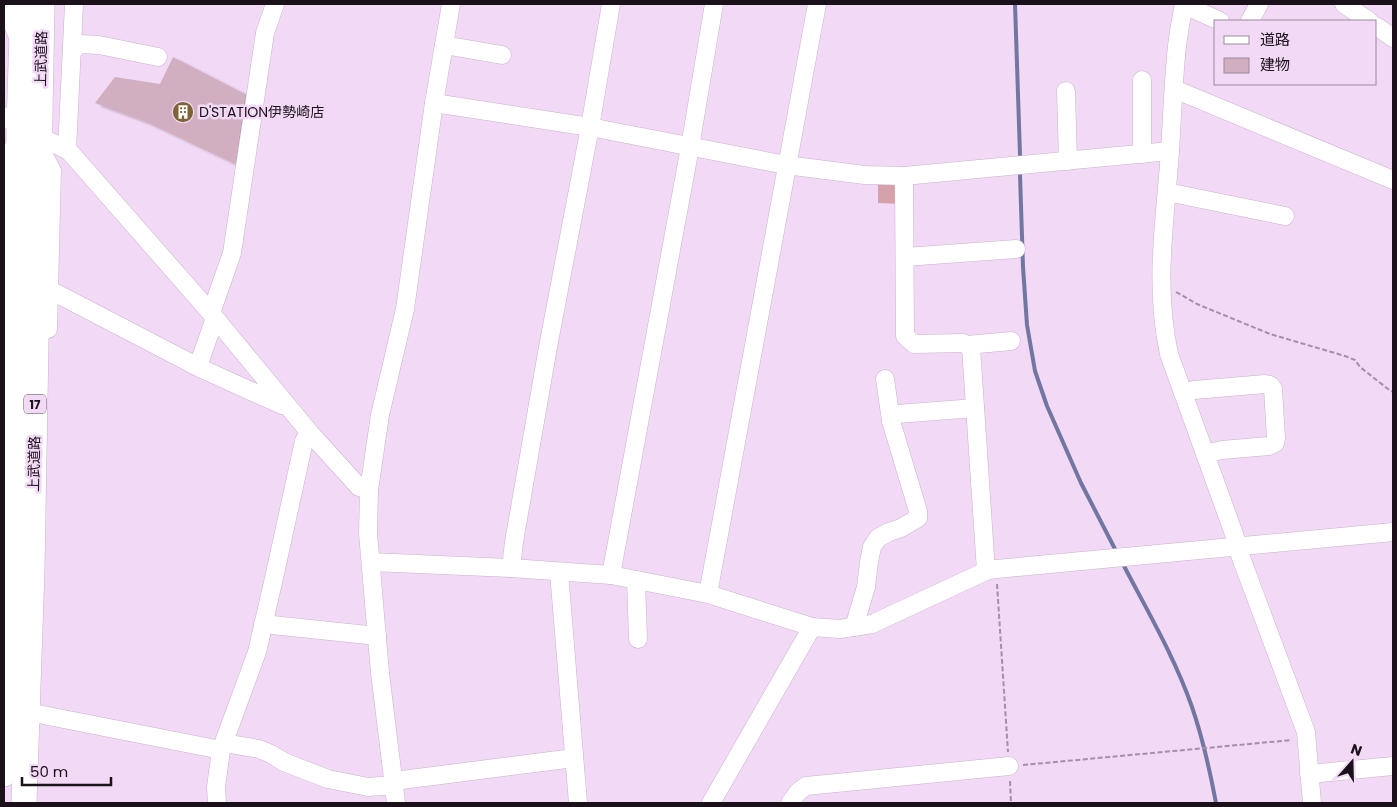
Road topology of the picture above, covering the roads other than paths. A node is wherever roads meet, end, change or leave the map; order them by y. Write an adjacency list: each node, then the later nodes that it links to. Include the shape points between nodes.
1 (4, 4): 18 (street)
2 (23, 4): 18 (highway, 上武道路 / 17)
3 (42, 4): 28 (highway, 上武道路 / 17)
4 (74, 4): 20 (street)
5 (275, 4): 44 (street, via 265,34 232,254)
6 (451, 4): 19 (street)
7 (611, 4): 27 (street)
8 (714, 4): 29 (street)
9 (817, 4): 34 (street)
10 (1184, 4): 13 (street); 24 (street)
11 (1259, 4): 14 (street)
12 (1344, 4): 15 (street)
13 (1218, 20)
14 (1251, 20)
15 (1368, 20)
16 (1377, 27): 17 (street)
17 (1393, 38)
18 (22, 44): 28 (highway, 上武道路 / 17)
19 (444, 45): 21 (street); 26 (street)
20 (72, 51): 22 (street, via 80,44 99,45); 30 (street)
21 (502, 55)
22 (158, 57)
23 (1142, 80): 32 (street)
24 (1174, 89): 31 (street); 36 (street)
25 (1066, 91): 33 (street)
26 (434, 103): 27 (street); 55 (street, via 405,309 380,415)
27 (590, 127): 29 (street); 59 (street, via 546,356)
28 (24, 133): 30 (street); 39 (street, via 6,163); 42 (street, via 52,171); 43 (highway, 上武道路 / 17); 78 (highway, 上武道路 / 17, via 32,570)
29 (690, 147): 34 (street); 62 (street)
30 (67, 150): 44 (street)
31 (1170, 151): 32 (street); 37 (street)
32 (1142, 154): 33 (street)
33 (1068, 160): 35 (street)
34 (786, 165): 35 (street, via 865,176); 64 (street)
35 (904, 176): 41 (street)
36 (1393, 180)
37 (1167, 192): 38 (street); 49 (street, via 1161,286 1169,354)
38 (1285, 216)
39 (4, 239)
40 (1016, 249): 41 (street)
41 (905, 257): 46 (street, via 905,336 914,344)
42 (50, 290): 47 (street); 70 (street)
43 (10, 313): 75 (highway, 上武道路 / 17)
44 (213, 315): 47 (street); 50 (street)
45 (1012, 341): 46 (street)
46 (967, 345): 51 (street, via 971,347)
47 (198, 366): 50 (street)
48 (885, 379): 52 (street)
49 (1183, 393): 54 (street); 54 (street, via 1265,384 1273,390 1275,443)
50 (288, 407): 53 (street)
51 (975, 408): 52 (street, via 897,414); 60 (street)
52 (891, 421): 67 (street, via 918,518 878,538 872,547 866,587)
53 (310, 433): 55 (street, via 359,487); 65 (street, via 304,441)
54 (1205, 454): 57 (street)
55 (369, 490): 58 (street)
56 (1393, 532): 57 (street)
57 (1237, 546): 60 (street); 76 (street, via 1306,732)
58 (371, 562): 59 (street); 68 (street)
59 (512, 568): 61 (street)
60 (991, 570): 67 (street, via 872,624)
61 (559, 572): 62 (street); 72 (street)
62 (611, 575): 63 (street)
63 (636, 580): 64 (street); 69 (street)
64 (708, 594): 66 (street)
65 (263, 624): 68 (street); 71 (street)
66 (812, 627): 67 (street); 83 (street)
67 (854, 627)
68 (377, 636): 77 (street)
69 (638, 639)
70 (38, 714): 71 (street); 79 (street)
71 (223, 747): 77 (street, via 260,749 328,779 368,788); 80 (street)
72 (574, 758): 77 (street); 82 (street)
73 (1009, 766): 84 (street, via 806,786)
74 (1393, 766): 76 (street)
75 (4, 774)
76 (1309, 774): 85 (street)
77 (394, 783): 81 (street)
78 (24, 803)
79 (36, 803)
80 (216, 803)
81 (396, 803)
82 (578, 803)
83 (711, 803)
84 (790, 803)
85 (1312, 803)

